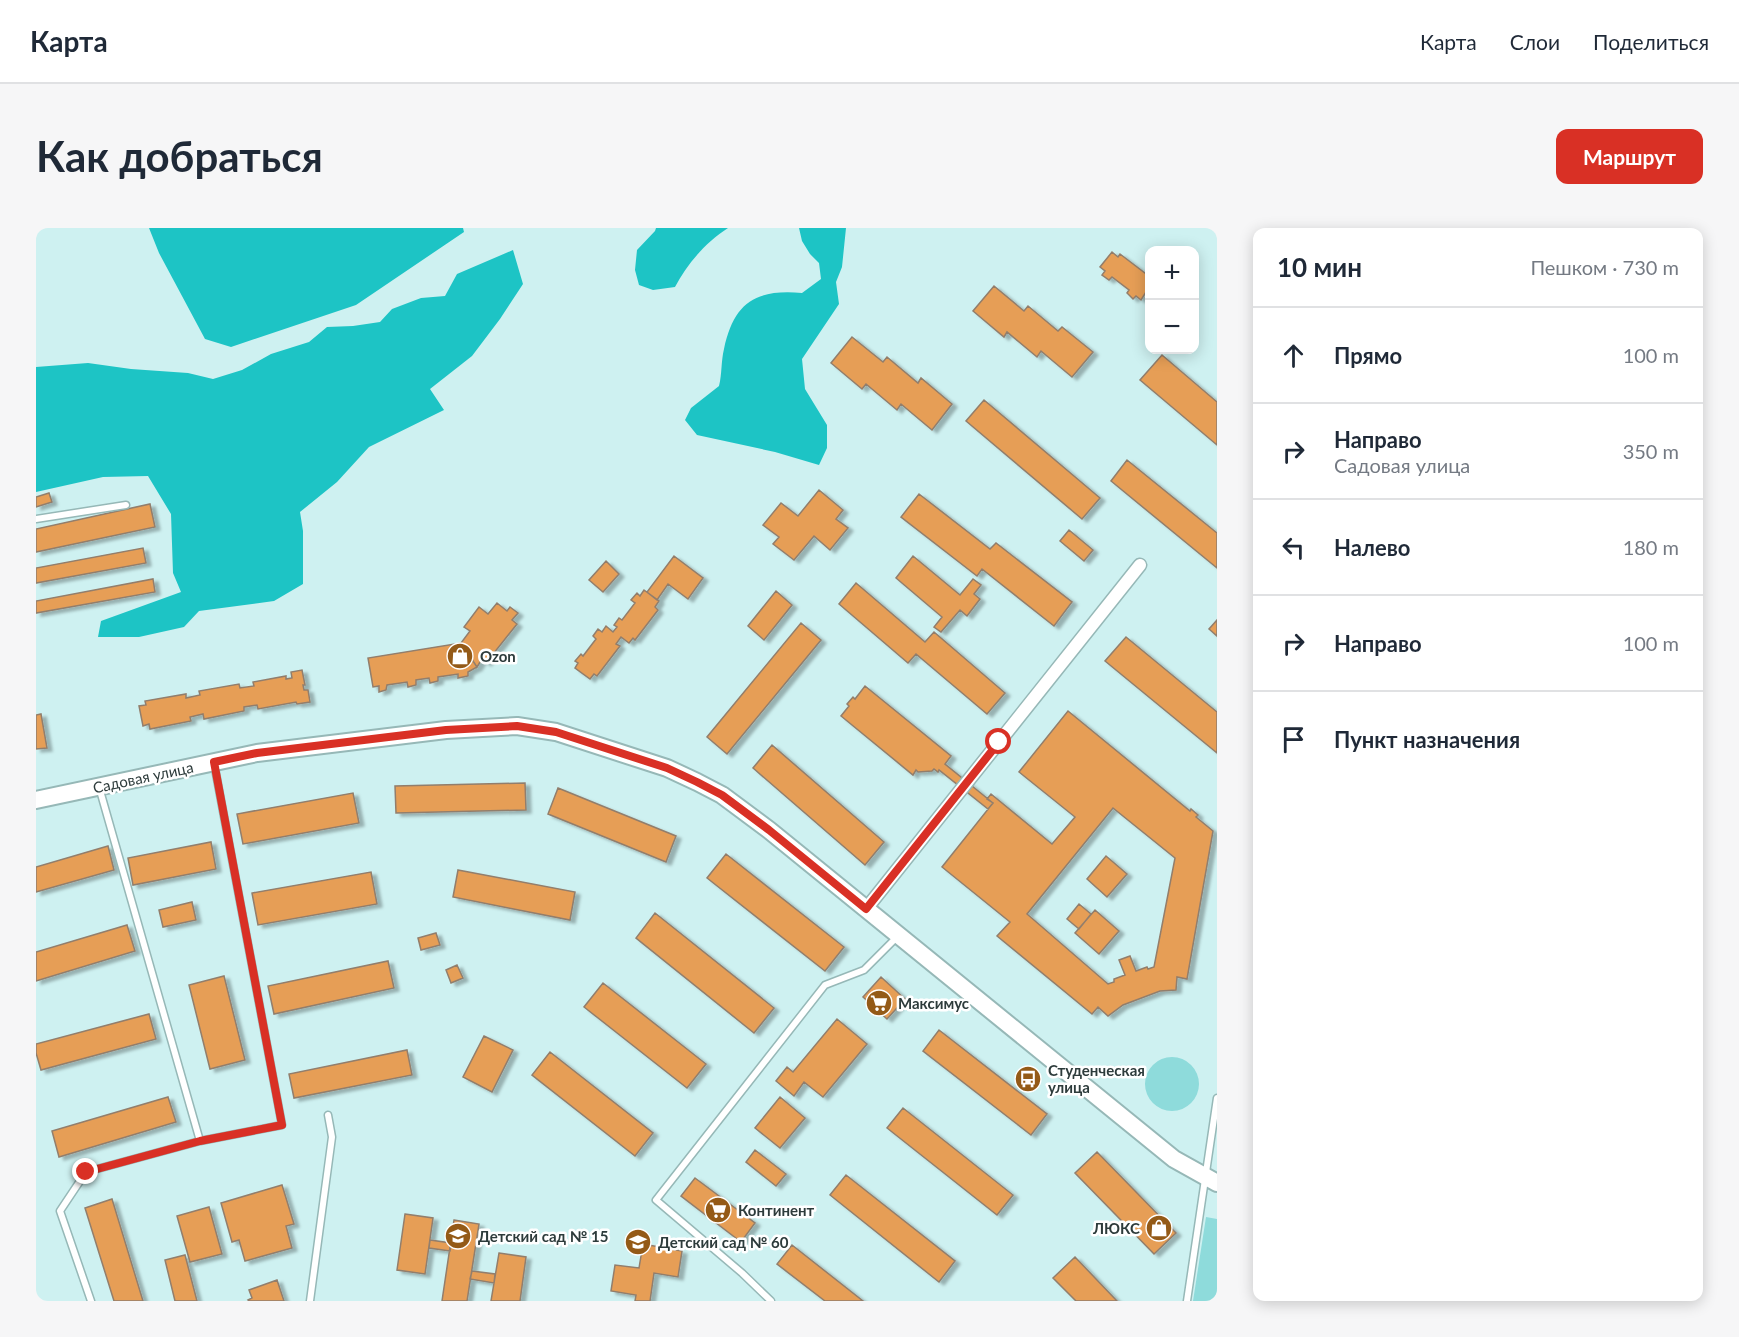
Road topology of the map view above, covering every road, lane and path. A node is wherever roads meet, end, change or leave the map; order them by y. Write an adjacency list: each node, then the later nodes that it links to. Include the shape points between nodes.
1 (126, 505): 2 (lane)
2 (36, 519)
3 (1140, 565): 7 (street)
4 (214, 762): 5 (main road, Садовая улица); 7 (main road, Садовая улица, via 257,753 446,730 517,726 556,732 667,768 722,795); 11 (lane, via 282,1125)
5 (99, 787): 6 (main road, Садовая улица); 11 (lane)
6 (36, 800)
7 (866, 909): 8 (main road, Садовая улица)
8 (898, 935): 12 (main road, Садовая улица, via 1174,1159); 15 (lane, via 864,970 825,985 656,1200)
9 (1217, 1098): 12 (lane)
10 (328, 1115): 14 (lane, via 332,1137)
11 (200, 1141): 13 (lane, via 86,1172 60,1211)
12 (1211, 1180): 16 (lane)
13 (91, 1301)
14 (310, 1301)
15 (771, 1301)
16 (1187, 1301)

